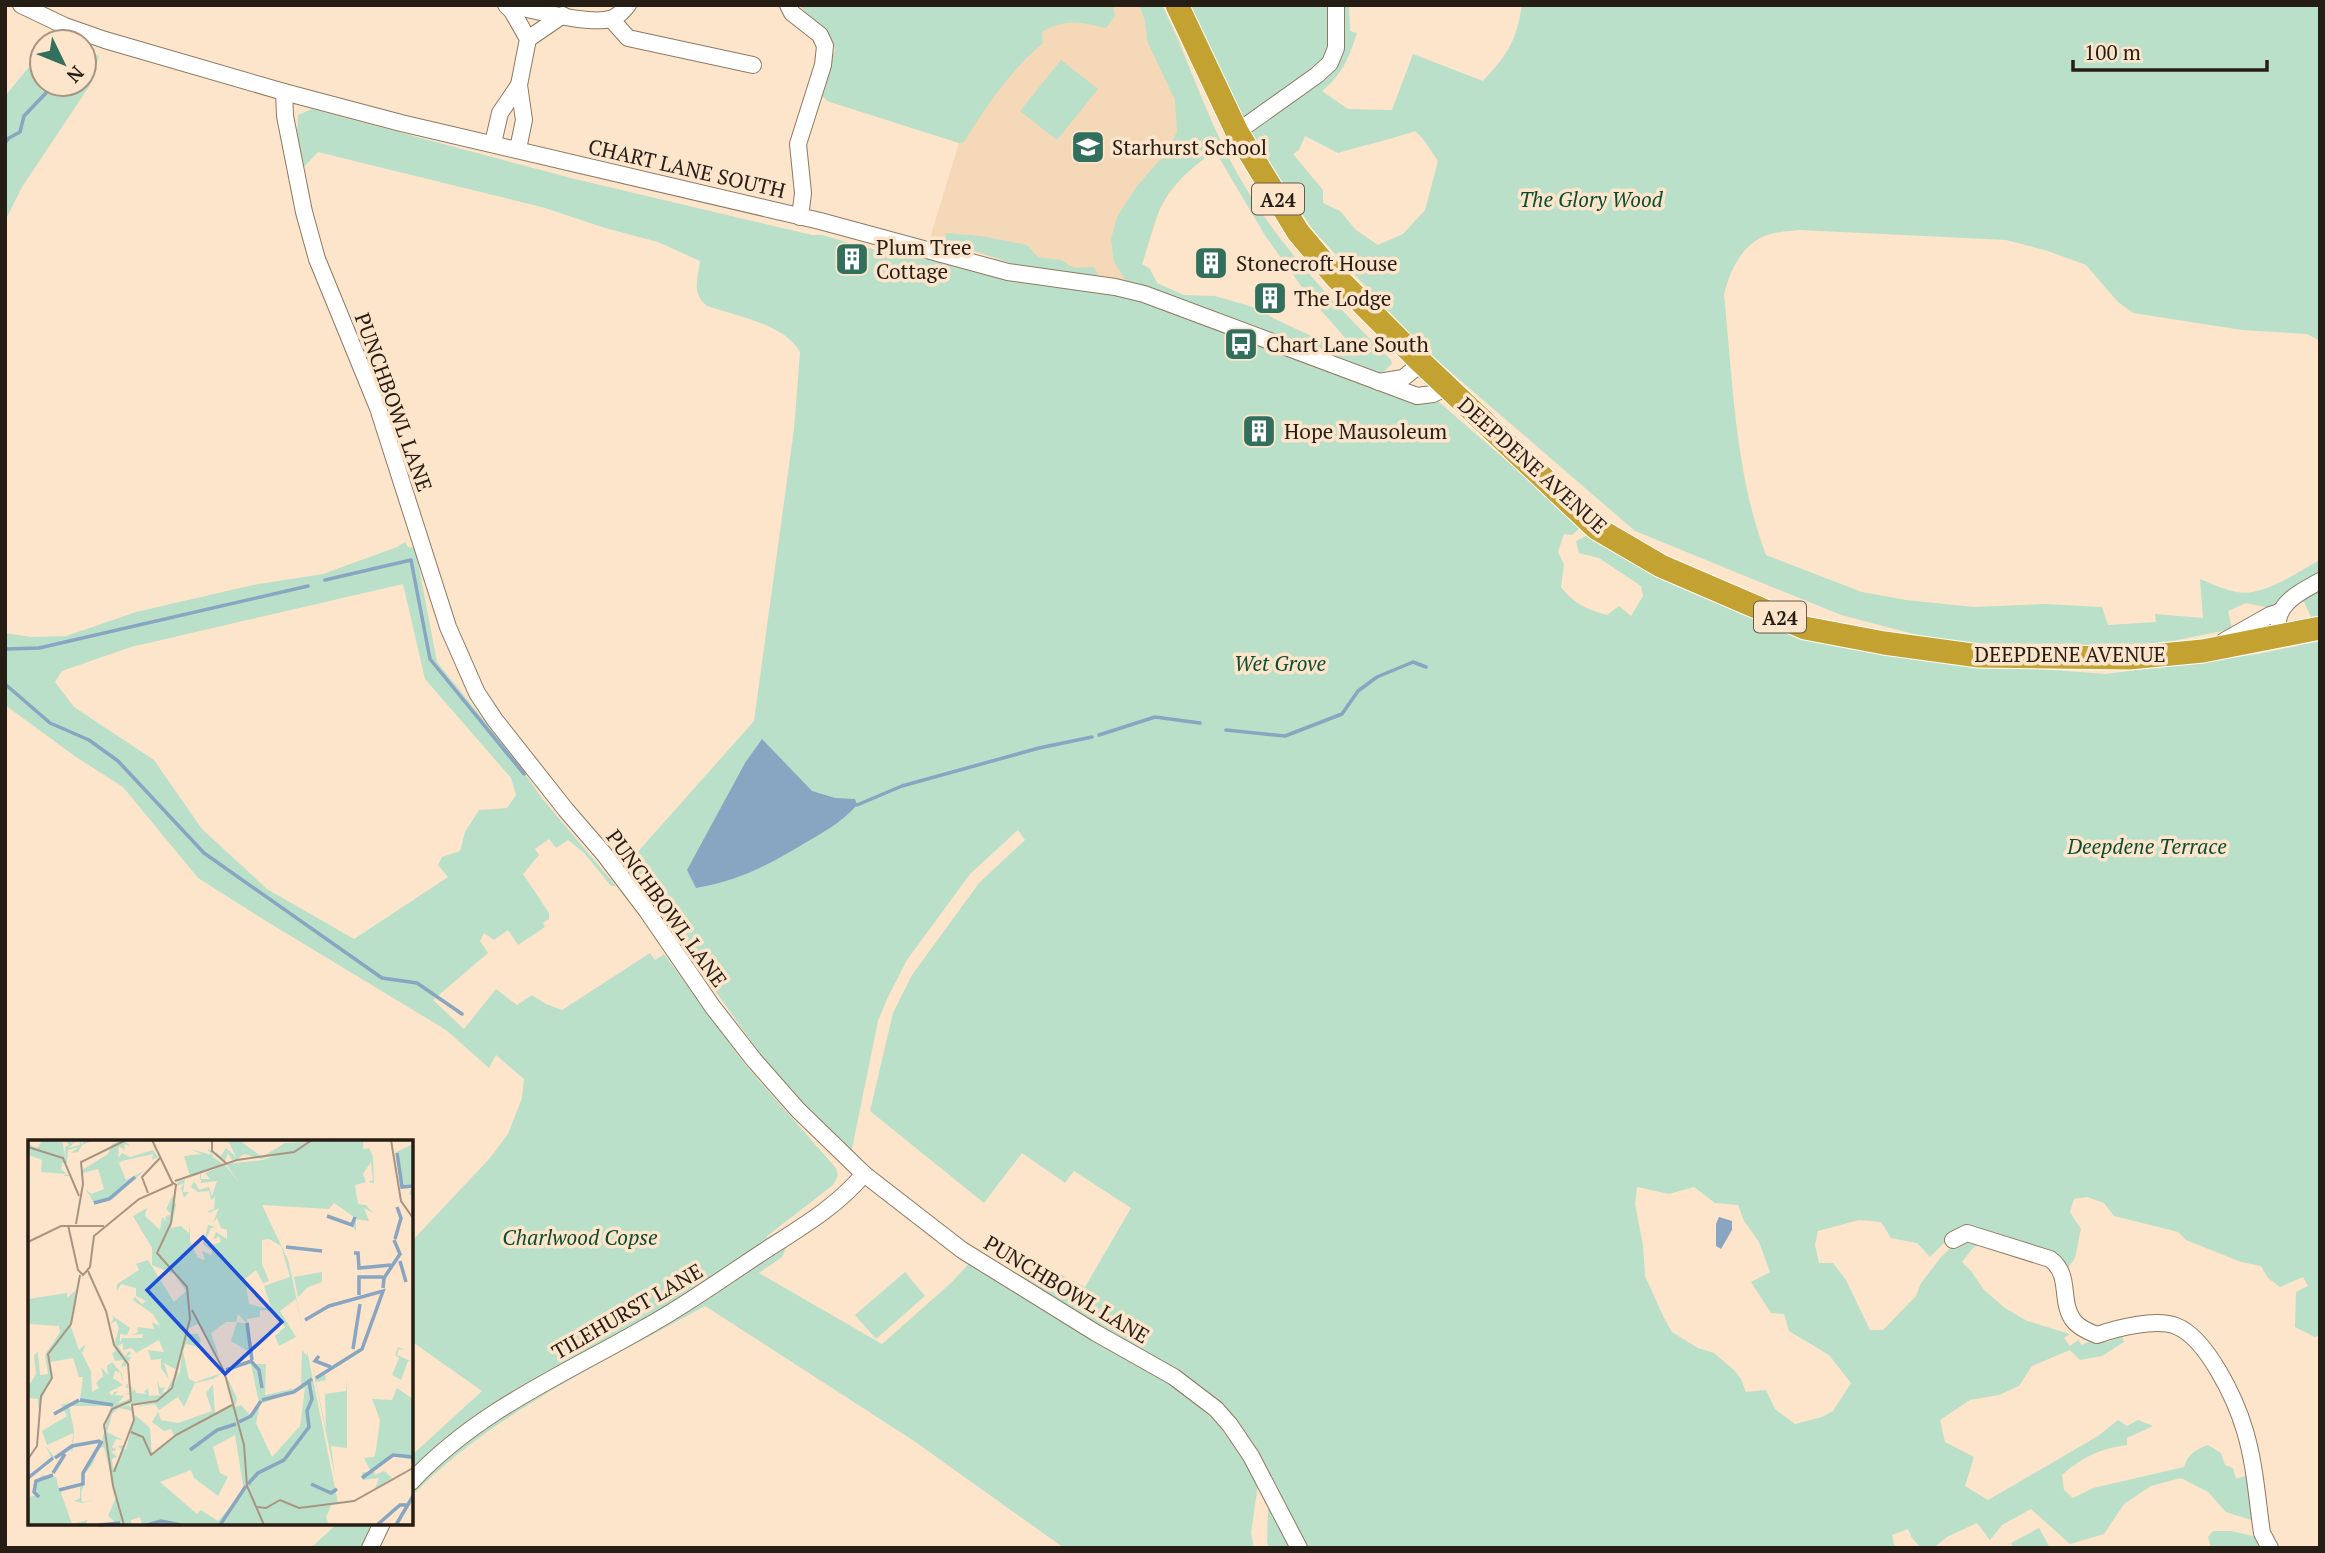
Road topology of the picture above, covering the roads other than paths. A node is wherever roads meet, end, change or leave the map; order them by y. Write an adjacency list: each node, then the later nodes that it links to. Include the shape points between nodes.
1 (21, 5): 12 (street, CHART LANE SOUTH, via 83,33)
2 (508, 5): 7 (street); 9 (street)
3 (628, 5): 8 (street)
4 (788, 5): 16 (street, via 825,46 798,144 803,193)
5 (1177, 5): 13 (highway, DEEPDENE AVENUE / A24)
6 (1336, 5): 13 (street, via 1336,48 1329,64)
7 (563, 15): 8 (street); 9 (street)
8 (611, 19): 10 (street, via 628,38)
9 (528, 39): 11 (street)
10 (753, 65)
11 (519, 85): 14 (street, via 500,113); 15 (street, via 524,120)
12 (284, 92): 14 (street, CHART LANE SOUTH); 25 (street, PUNCHBOWL LANE, via 285,116 317,259 378,408 448,627 477,693 604,854 754,1060)
13 (1237, 132): 17 (highway, DEEPDENE AVENUE / A24, via 1298,232)
14 (492, 143): 15 (street, CHART LANE SOUTH)
15 (518, 149): 16 (street, CHART LANE SOUTH)
16 (800, 217): 18 (street, CHART LANE SOUTH, via 1008,272 1144,294)
17 (1422, 363): 18 (street, via 1403,378); 19 (highway, DEEPDENE AVENUE / A24)
18 (1377, 382): 19 (street, CHART LANE SOUTH, via 1417,396)
19 (1447, 387): 24 (highway, DEEPDENE AVENUE / A24, via 1597,528 1661,566 1805,628 1979,656 2129,658)
20 (2320, 580): 21 (street)
21 (2279, 612): 23 (street); 24 (street)
22 (2320, 628): 23 (highway, DEEPDENE AVENUE / A24)
23 (2279, 635): 24 (highway, DEEPDENE AVENUE / A24)
24 (2203, 651)
25 (864, 1174): 27 (street, TILEHURST LANE, via 817,1217 747,1264 647,1327 491,1414); 30 (street, PUNCHBOWL LANE, via 962,1250 1174,1377 1216,1409 1251,1455)
26 (1953, 1240): 31 (street, via 1967,1233 2050,1259 2063,1274 2066,1306 2073,1322 2097,1335 2156,1321 2191,1334 2217,1369 2245,1430 2262,1533)
27 (413, 1480)
28 (381, 1525): 29 (street)
29 (370, 1548)
30 (1299, 1548)
31 (2270, 1548)

